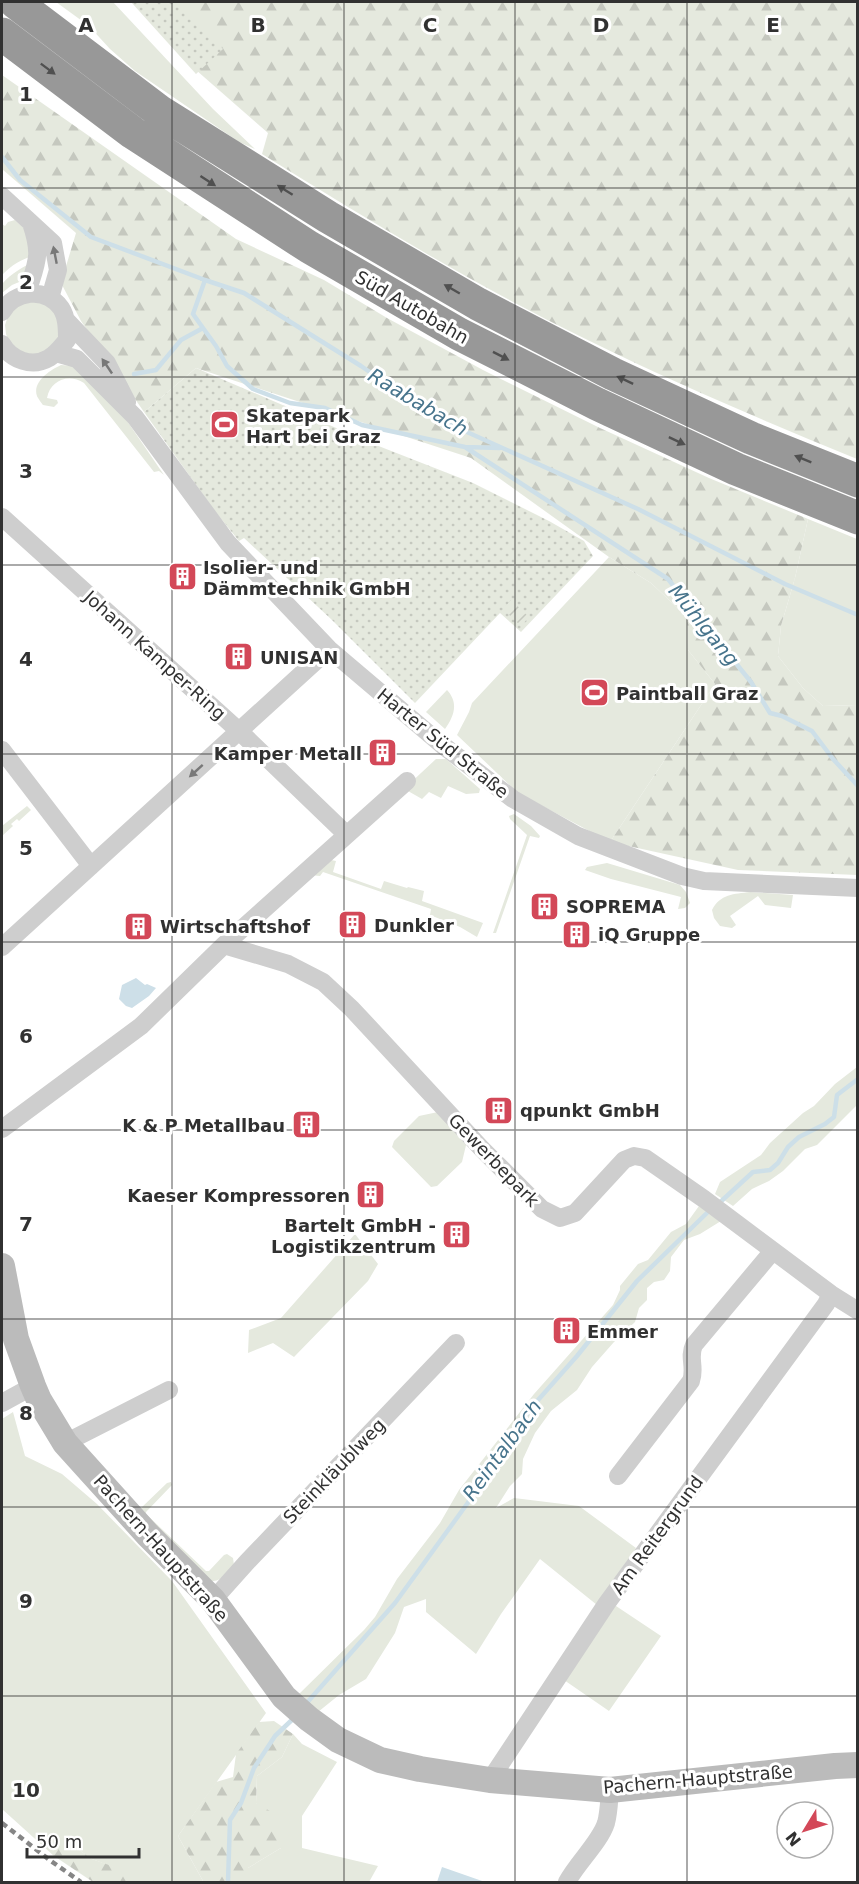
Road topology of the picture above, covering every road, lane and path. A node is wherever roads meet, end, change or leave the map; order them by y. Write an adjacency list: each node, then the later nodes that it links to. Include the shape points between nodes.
1 (15, 2): 12 (highway, Süd Autobahn, one-way to 1, via 751,438 613,374 468,298 328,217 159,111)
2 (2, 34): 14 (highway, Süd Autobahn, one-way to 14, via 133,133 309,247 459,334 597,405)
3 (2, 196): 4 (street)
4 (30, 221): 5 (street, via 39,258); 6 (street, one-way to 4, via 58,270 52,243)
5 (27, 293): 6 (street); 7 (street, via 6,305)
6 (50, 298): 8 (street, Harter Süd Straße, via 61,308)
7 (2, 312)
8 (66, 320): 10 (street, via 67,340); 11 (street, Harter Süd Straße, one-way to 8, via 107,363)
9 (2, 347): 10 (street, via 24,362 46,360)
10 (56, 353): 11 (street, Harter Süd Straße, via 77,359)
11 (135, 417): 15 (street, Harter Süd Straße, via 228,543)
12 (858, 481)
13 (2, 517): 16 (street, Johann Kamper-Ring)
14 (858, 518)
15 (329, 649): 16 (street); 21 (street, Harter Süd Straße, via 513,800 578,836 704,881)
16 (239, 731): 19 (street); 20 (street, Johann Kamper-Ring, one-way to 20)
17 (2, 750): 20 (street)
18 (407, 781): 19 (street)
19 (346, 834): 22 (street)
20 (91, 866): 23 (street, Johann Kamper-Ring)
21 (858, 888)
22 (224, 945): 24 (street, via 141,1026); 25 (street, Gewerbepark, via 288,964 323,982 542,1209 560,1218 574,1213 624,1160 634,1156 645,1158)
23 (2, 947)
24 (2, 1129)
25 (772, 1252): 27 (street, Gewerbepark); 34 (street, via 694,1345 692,1381)
26 (2, 1266): 30 (main road, Pachern-Hauptstraße, via 16,1338)
27 (831, 1294): 28 (street, Gewerbepark); 37 (street, Am Reitergrund, via 607,1603)
28 (858, 1311)
29 (456, 1343): 35 (street, Steinkläublweg)
30 (33, 1386): 32 (street); 33 (main road, Pachern-Hauptstraße)
31 (169, 1390): 33 (street)
32 (2, 1403)
33 (65, 1443): 35 (main road, Pachern-Hauptstraße)
34 (618, 1476)
35 (213, 1600): 37 (main road, Pachern-Hauptstraße, via 284,1697 338,1740 380,1760)
36 (858, 1765): 38 (main road, Pachern-Hauptstraße)
37 (490, 1780): 38 (main road, Pachern-Hauptstraße)
38 (610, 1790): 39 (street, via 605,1826)
39 (567, 1882)

